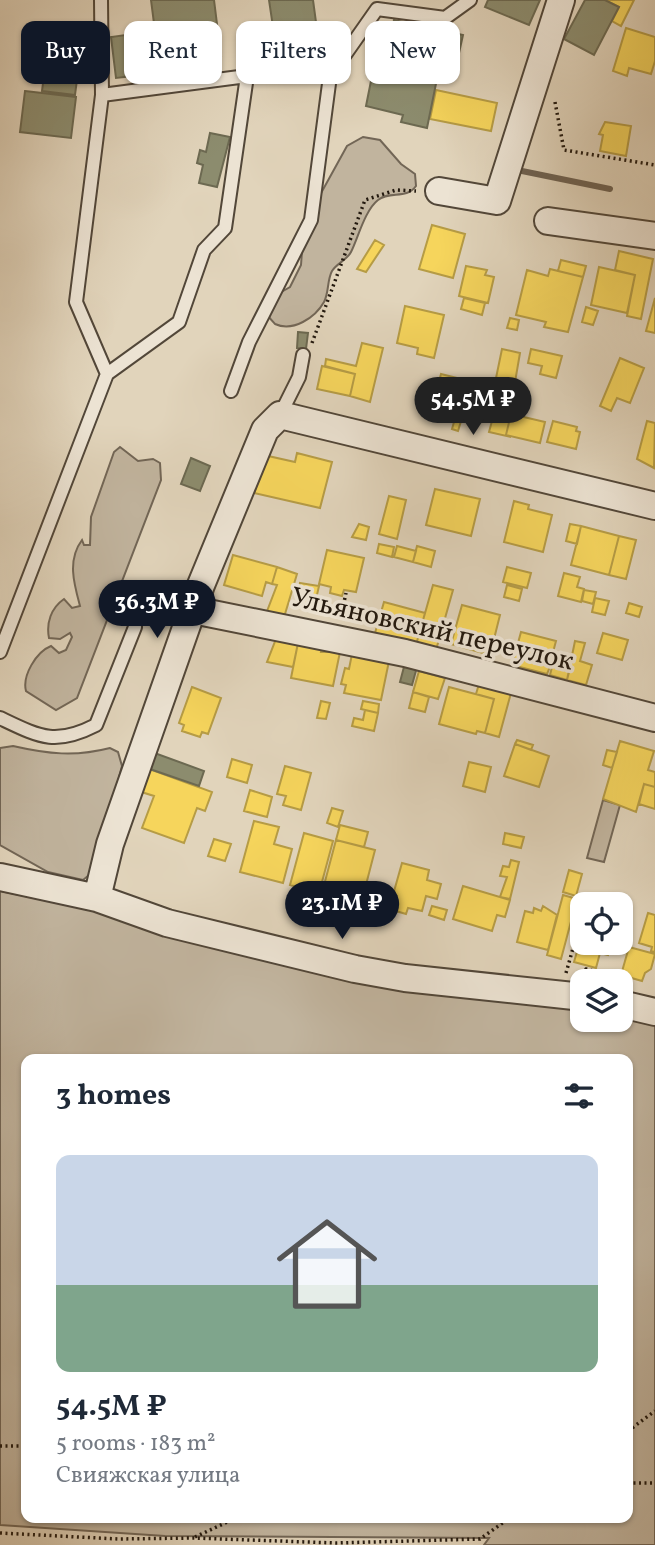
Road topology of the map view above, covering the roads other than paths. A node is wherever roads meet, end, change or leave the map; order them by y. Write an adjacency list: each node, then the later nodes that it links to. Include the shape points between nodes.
1 (100, 0): 8 (lane)
2 (470, 0): 4 (lane, via 445,18 377,9)
3 (561, 0): 9 (street, via 497,201)
4 (351, 46)
5 (236, 77): 8 (lane)
6 (246, 84): 13 (lane, via 225,228 204,250 179,322)
7 (329, 84): 14 (lane, via 311,220 248,342)
8 (102, 95): 13 (lane, via 76,302)
9 (439, 191)
10 (548, 221): 11 (street)
11 (655, 236)
12 (303, 355): 15 (lane, via 299,377)
13 (107, 374): 19 (lane)
14 (231, 391)
15 (280, 415): 16 (street); 17 (street, via 265,430)
16 (655, 506)
17 (193, 610): 21 (street, Ульяновский переулок, via 405,653); 23 (street, via 110,844)
18 (135, 627): 20 (lane, via 96,724 73,737 55,740)
19 (0, 652)
20 (0, 718)
21 (655, 718)
22 (0, 877): 23 (street)
23 (97, 898): 24 (street, via 167,923 355,969)
24 (570, 996)
25 (633, 1007): 26 (street)
26 (655, 1012)

